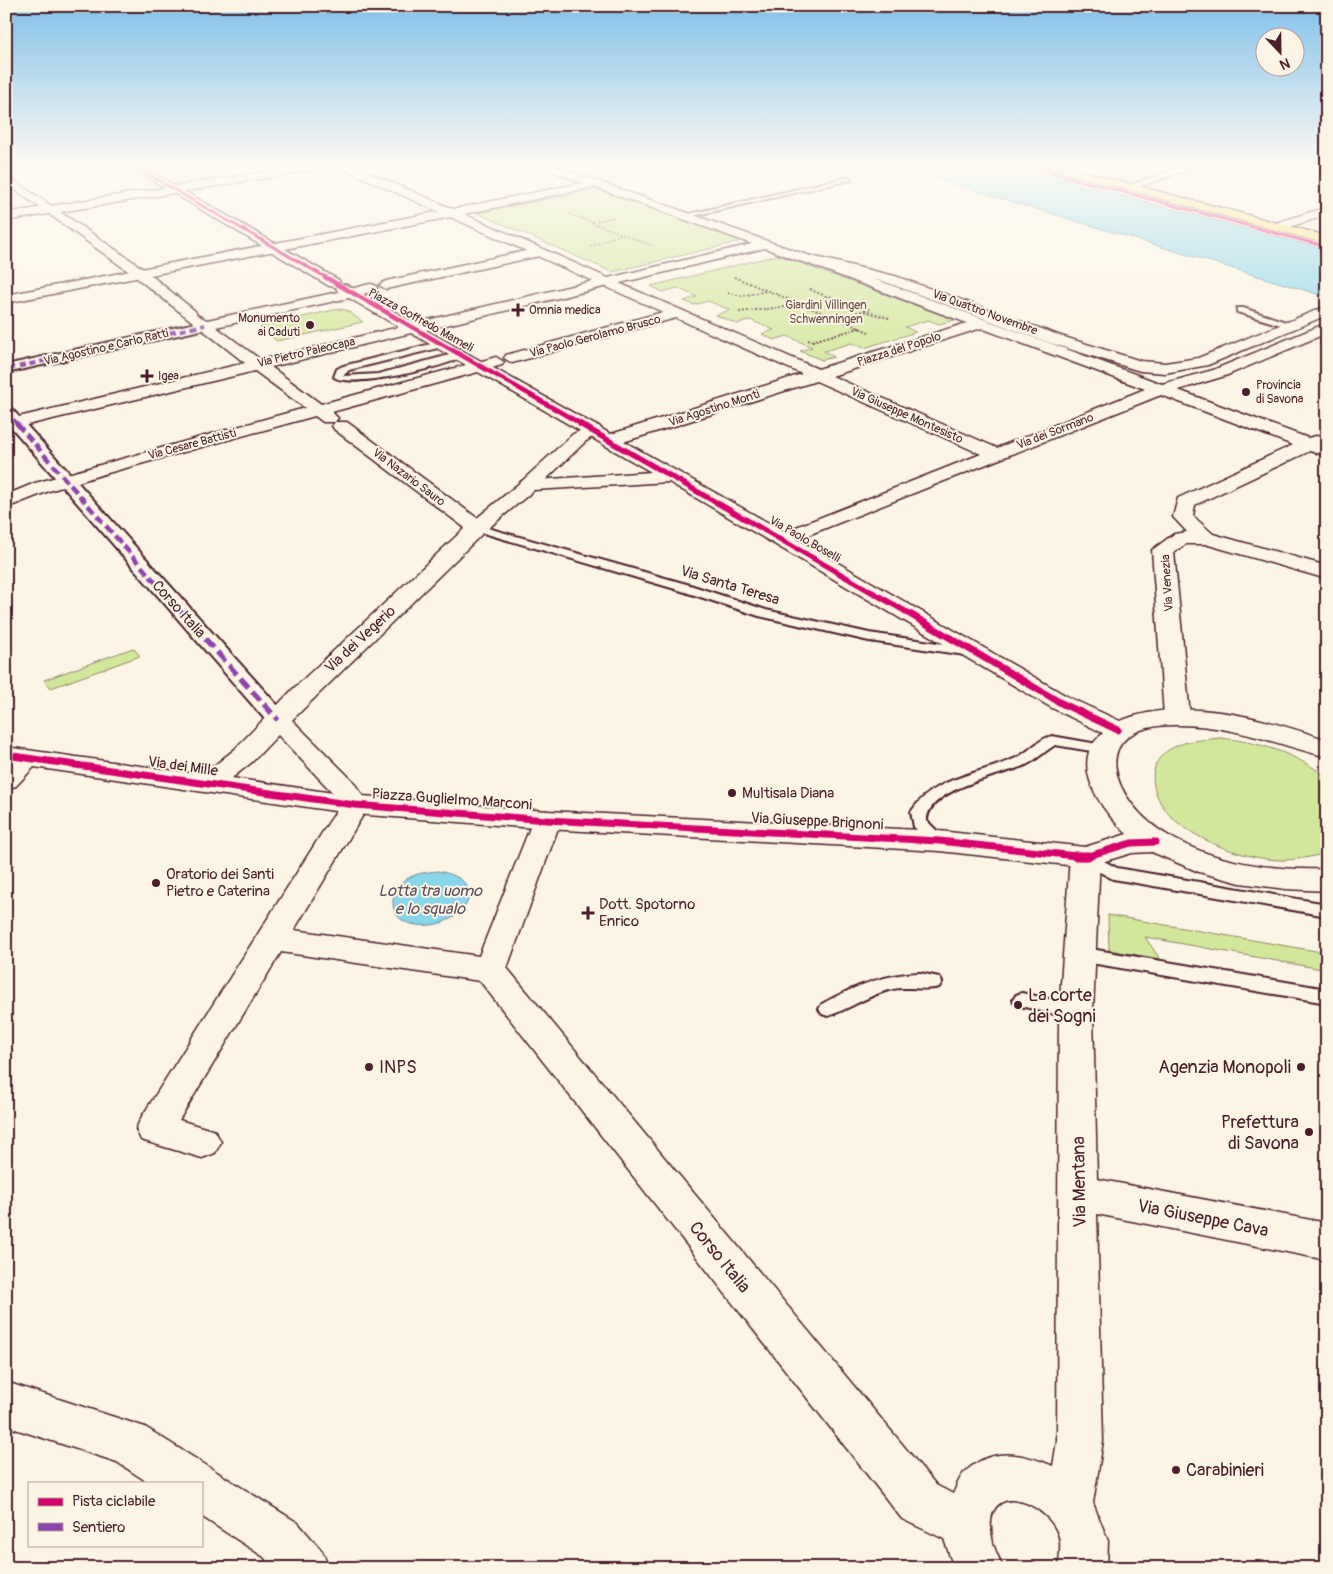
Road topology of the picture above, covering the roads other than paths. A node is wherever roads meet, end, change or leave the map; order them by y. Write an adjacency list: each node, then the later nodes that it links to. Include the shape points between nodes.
1 (90, 237): 10 (street)
2 (258, 237): 7 (street)
3 (330, 237): 7 (street)
4 (507, 237): 8 (street)
5 (749, 237): 6 (street, Piazza del Popolo)
6 (767, 244): 9 (street, Piazza del Popolo); 11 (street)
7 (277, 248): 10 (street); 13 (street)
8 (539, 252): 11 (street); 12 (street)
9 (804, 258): 20 (street, Piazza del Popolo); 21 (street, Via Quattro Novembre, via 891,279 1140,366 1164,368 1202,362)
10 (139, 274): 15 (street); 19 (street)
11 (607, 282): 18 (street); 22 (street, Via Pietro Paleocapa)
12 (386, 285)
13 (342, 288): 14 (street); 19 (street, Piazza Goffredo Mameli); 22 (street, Piazza Goffredo Mameli)
14 (370, 288)
15 (6, 299)
16 (1240, 310): 21 (lane)
17 (1327, 310): 21 (street)
18 (678, 313): 26 (street, Via Paolo Gerolamo Brusco); 30 (street)
19 (197, 319): 27 (street); 29 (street, Via Agostino e Carlo Ratti)
20 (982, 323): 30 (street, Piazza del Popolo); 31 (street, Via Quattro Novembre)
21 (1291, 325)
22 (413, 327): 24 (street, Piazza Goffredo Mameli); 27 (street, Via Pietro Paleocapa)
23 (1327, 327): 31 (street, Via dei Sormano, via 1219,373)
24 (443, 344): 25 (street, Piazza Goffredo Mameli); 25 (lane, via 346,368 338,377 364,380)
25 (461, 355): 28 (street, Piazza Goffredo Mameli)
26 (512, 358)
27 (256, 364): 32 (street); 33 (street, Via Pietro Paleocapa)
28 (488, 364): 32 (street, Piazza Goffredo Mameli); 34 (street, Via Paolo Boselli)
29 (8, 369)
30 (817, 375): 36 (street, Via Agostino Monti); 39 (street, Via Giuseppe Montesisto)
31 (1159, 390): 37 (street, Via Quattro Novembre); 39 (street, Via dei Sormano)
32 (331, 419): 41 (street, Via Cesare Battisti); 44 (street, Via Nazario Sauro)
33 (10, 420): 41 (street, Corso Italia)
34 (593, 430): 36 (street, Via Paolo Boselli); 42 (street, Via dei Vegerio, via 579,438)
35 (1327, 436): 37 (street)
36 (611, 440): 40 (street, Via Paolo Boselli)
37 (1308, 444): 38 (street, Via Quattro Novembre); 45 (street, via 1185,502 1183,517)
38 (1327, 451)
39 (996, 454): 46 (street, Via dei Sormano)
40 (673, 476): 42 (street); 46 (street, Via Paolo Boselli)
41 (65, 479): 43 (street, Via Cesare Battisti); 50 (street, Corso Italia)
42 (529, 486): 44 (street, Via dei Vegerio)
43 (6, 502)
44 (477, 528): 48 (lane, Via Santa Teresa, via 763,613 869,637); 50 (street, Via dei Vegerio)
45 (1206, 538): 47 (street); 49 (street, Via Venezia, via 1181,538 1163,550)
46 (783, 539): 48 (street, Via Paolo Boselli)
47 (1327, 573)
48 (978, 653): 51 (street, Via Paolo Boselli, via 1061,703)
49 (1177, 716): 51 (street, via 1144,719); 52 (street, via 1263,728)
50 (278, 720): 55 (street, Via dei Vegerio, via 225,771 212,777); 56 (street, Corso Italia, via 342,786)
51 (1111, 740): 58 (lane, via 1052,740 1022,761 963,781 931,796 919,812 919,823); 59 (street, via 1102,779 1119,810)
52 (1327, 749)
53 (17, 757): 54 (street); 55 (street, Via dei Mille)
54 (6, 780)
55 (187, 780): 56 (street, Via dei Mille)
56 (355, 805): 57 (street, Piazza Guglielmo Marconi); 63 (street, Piazza Guglielmo Marconi)
57 (547, 820): 58 (street, Via Giuseppe Brignoni); 65 (street, Piazza Guglielmo Marconi)
58 (939, 841): 60 (street, Via Giuseppe Brignoni)
59 (1156, 842): 60 (street, via 1131,843); 61 (street, via 1214,866 1304,881)
60 (1085, 857): 62 (lane, via 1113,873); 64 (street, Via Mentana)
61 (1327, 880)
62 (1327, 910)
63 (273, 939): 65 (street); 71 (street, Piazza Guglielmo Marconi, via 154,1129)
64 (1079, 954): 67 (lane); 70 (street, Via Mentana)
65 (490, 970): 78 (street, Corso Italia, via 919,1502)
66 (933, 982): 69 (lane, via 892,983 852,995)
67 (1327, 996)
68 (1022, 1000): 70 (lane)
69 (828, 1009)
70 (1076, 1012): 72 (street, Via Mentana)
71 (202, 1142)
72 (1079, 1193): 73 (street, Via Giuseppe Cava); 77 (street, Via Mentana, via 1080,1442)
73 (1327, 1242)
74 (6, 1404): 75 (street, via 130,1443)
75 (189, 1482)
76 (202, 1490): 79 (street, via 281,1540)
77 (1069, 1506): 78 (street, via 1050,1488 1027,1478 1005,1476 985,1484 972,1502); 81 (street, via 1080,1526 1085,1545)
78 (966, 1525): 80 (street, via 969,1546)
79 (305, 1568)
80 (979, 1568)
81 (1083, 1568)

